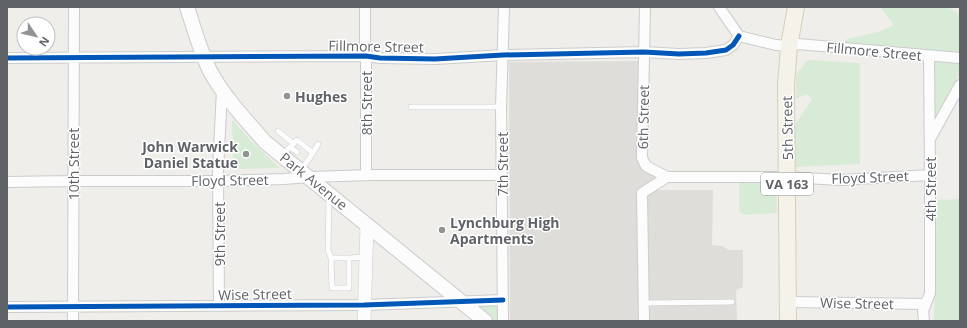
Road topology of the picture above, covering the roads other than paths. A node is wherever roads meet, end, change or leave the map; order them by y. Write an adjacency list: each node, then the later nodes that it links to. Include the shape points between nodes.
1 (74, 7): 16 (street, 10th Street)
2 (187, 7): 14 (main road, Park Avenue)
3 (365, 7): 12 (street, 8th Street)
4 (504, 7): 11 (street, 7th Street)
5 (645, 7): 10 (street, 6th Street)
6 (719, 7): 8 (street)
7 (796, 7): 9 (main road, 5th Street / VA 163)
8 (739, 36): 9 (street, Fillmore Street); 10 (street, Fillmore Street, via 726,50 679,54)
9 (789, 46): 13 (street, Fillmore Street, via 798,44); 33 (main road, 5th Street / VA 163, via 786,85)
10 (644, 52): 11 (street, Fillmore Street); 32 (street, 6th Street, via 642,158 646,166)
11 (503, 55): 12 (street, Fillmore Street, via 435,59); 21 (street, 7th Street)
12 (366, 56): 14 (street, Fillmore Street); 29 (street, 8th Street)
13 (929, 56): 17 (street, Fillmore Street); 23 (street, 4th Street)
14 (204, 57): 16 (street, Fillmore Street); 19 (main road, Park Avenue)
15 (7, 58): 16 (street, Fillmore Street)
16 (74, 58): 34 (street, 10th Street)
17 (960, 58)
18 (960, 85): 23 (street)
19 (222, 90): 25 (main road, Park Avenue, via 265,142); 35 (street, 9th Street)
20 (412, 107): 21 (lane)
21 (502, 107): 30 (street, 7th Street)
22 (278, 131): 25 (lane)
23 (930, 139): 31 (street, 4th Street)
24 (318, 144): 27 (lane)
25 (289, 149): 26 (lane); 27 (lane, via 297,140); 28 (main road, Park Avenue)
26 (296, 152)
27 (313, 153): 28 (lane)
28 (305, 167): 29 (street, Floyd Street); 35 (street, Floyd Street, via 284,179); 37 (main road, Park Avenue)
29 (366, 175): 30 (street, Floyd Street)
30 (502, 175): 42 (street, 7th Street)
31 (930, 175): 33 (street, Floyd Street, via 841,180); 47 (street, 4th Street, via 930,293)
32 (666, 176): 33 (street, Floyd Street); 46 (street, via 642,193)
33 (787, 177): 45 (main road, 5th Street / VA 163)
34 (73, 181): 35 (street, Floyd Street); 36 (street, Floyd Street); 51 (street, 10th Street)
35 (219, 181): 49 (street, 9th Street)
36 (7, 182)
37 (329, 194): 38 (main road, Park Avenue); 39 (lane, via 328,250)
38 (366, 225): 41 (street); 43 (main road, Park Avenue)
39 (331, 258): 40 (lane); 40 (lane, via 332,288 349,288)
40 (348, 258): 41 (lane)
41 (366, 258): 48 (street)
42 (503, 300): 43 (street, Wise Street); 55 (street, 7th Street)
43 (461, 302): 48 (street, Wise Street); 54 (main road, Park Avenue)
44 (732, 302): 46 (lane)
45 (788, 302): 47 (street, Wise Street); 57 (main road, 5th Street / VA 163)
46 (644, 303): 56 (street)
47 (926, 304): 58 (street, 4th Street, via 923,310)
48 (364, 305): 49 (street, Wise Street); 53 (street)
49 (219, 306): 51 (street, Wise Street)
50 (7, 307): 51 (street, Wise Street)
51 (74, 307): 52 (street, 10th Street)
52 (73, 321)
53 (364, 321)
54 (485, 321)
55 (503, 321)
56 (644, 321)
57 (788, 321)
58 (924, 321)

